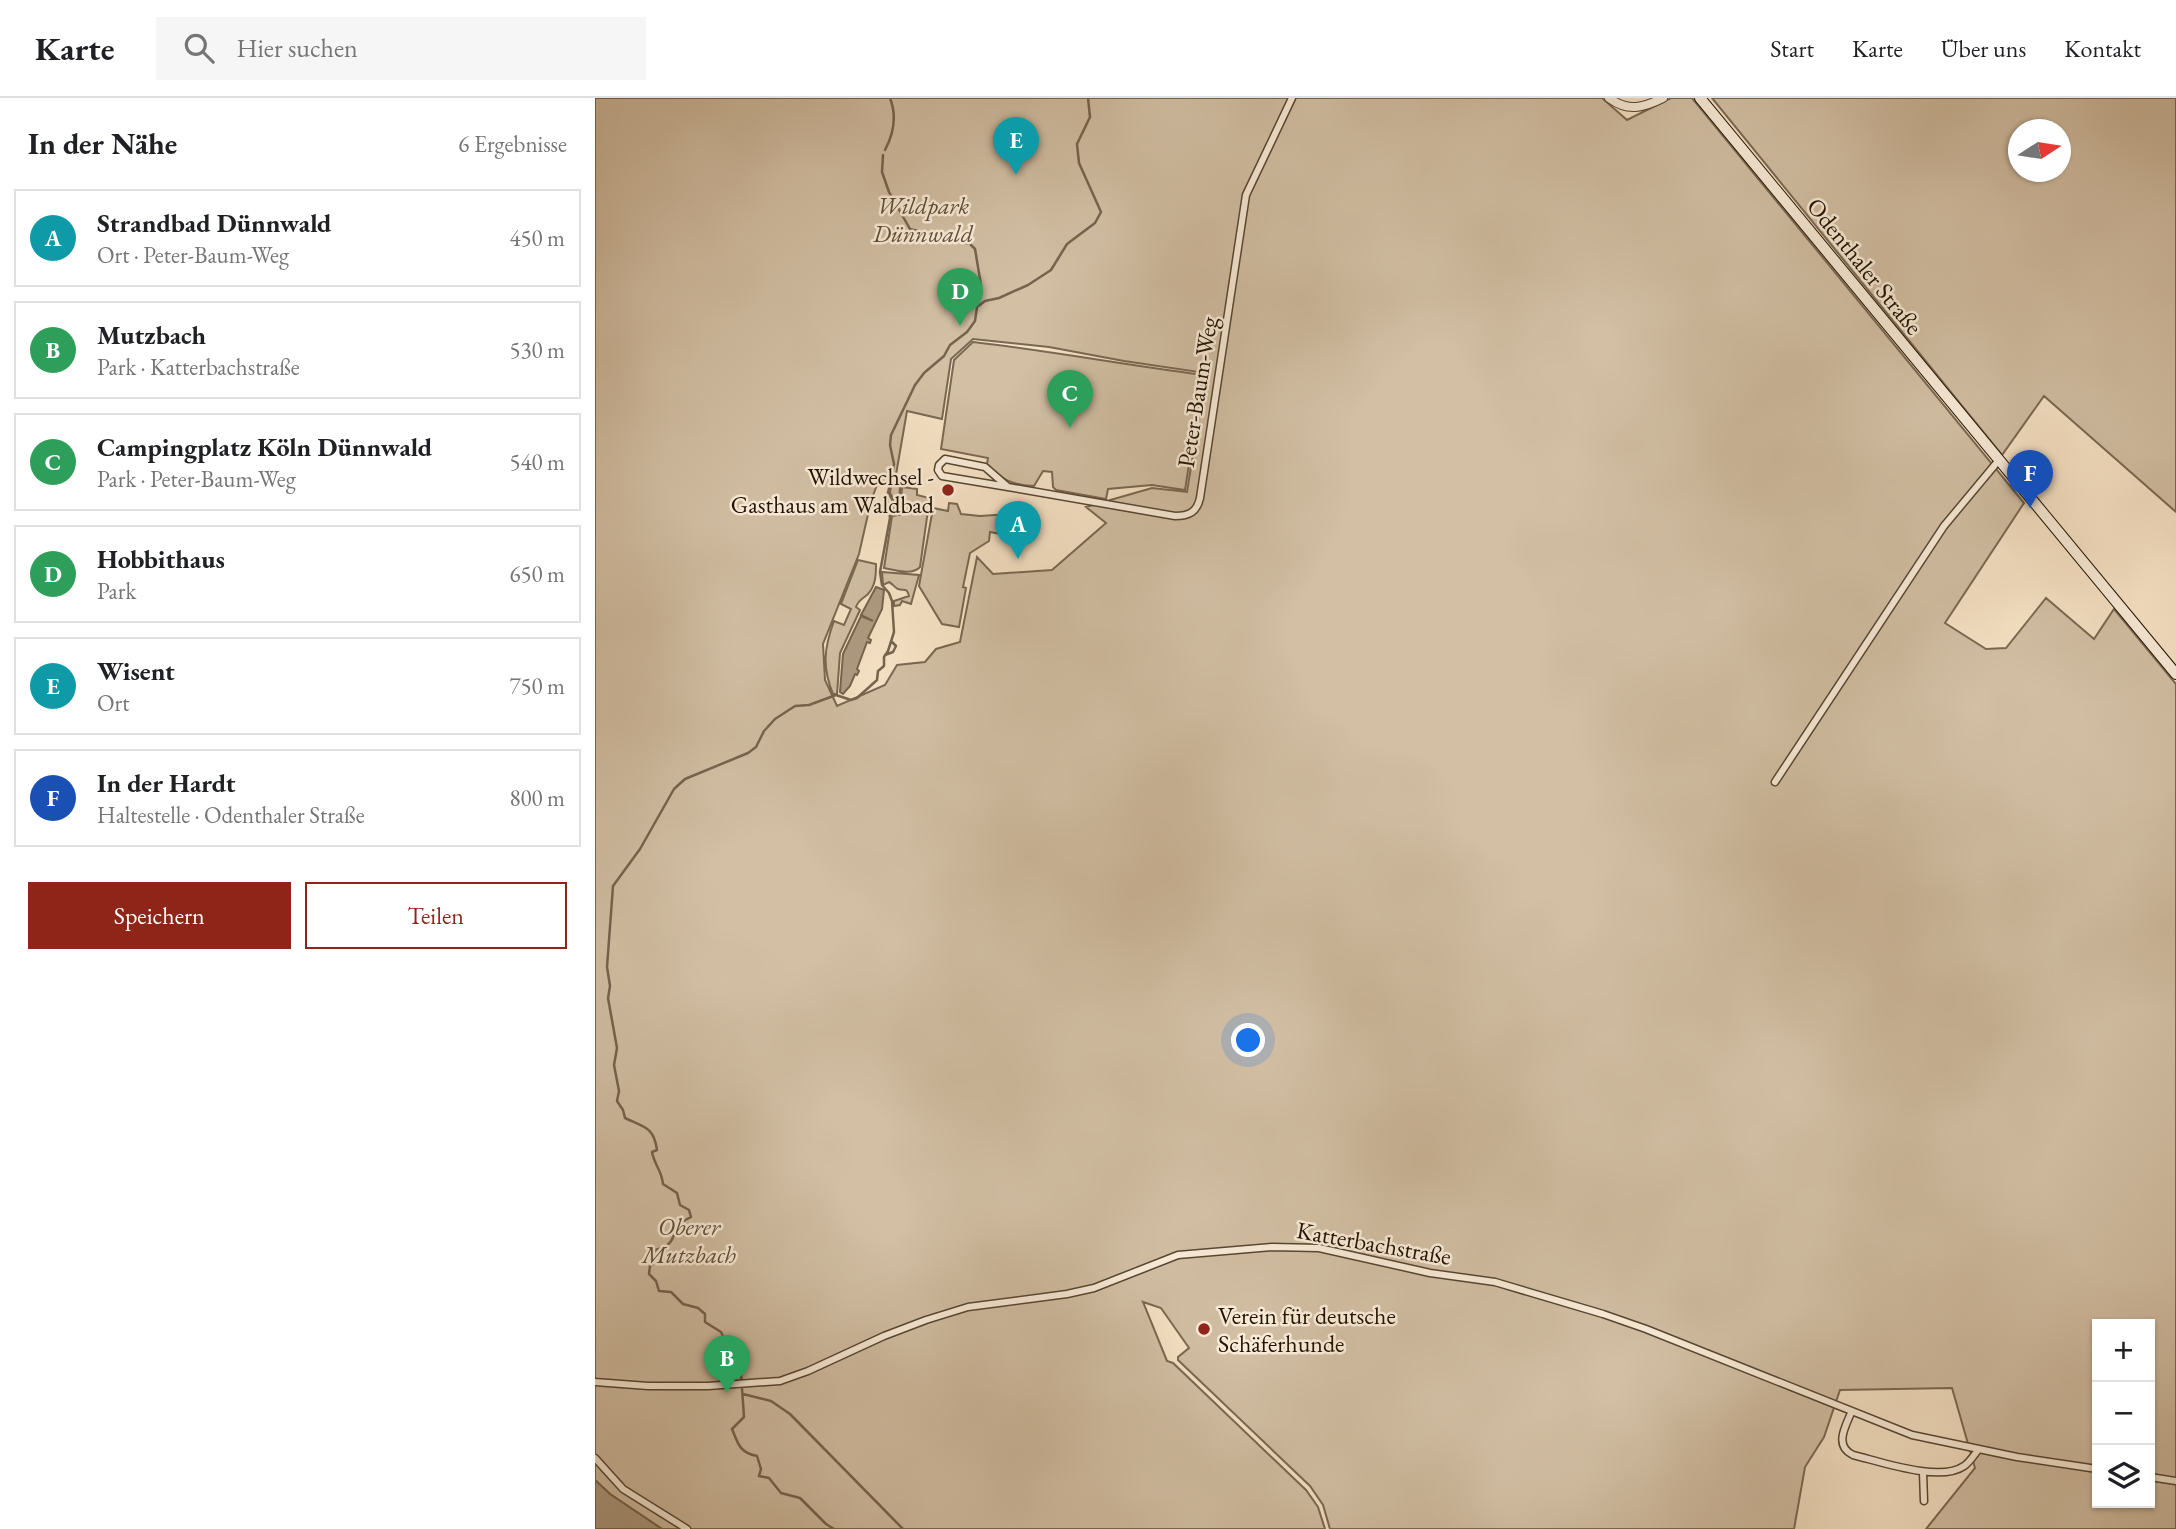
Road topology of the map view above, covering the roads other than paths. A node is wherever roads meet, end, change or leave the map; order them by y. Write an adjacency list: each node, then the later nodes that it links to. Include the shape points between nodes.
1 (1292, 98): 6 (street, Peter-Baum-Weg, via 1246,195 1196,509 1175,516)
2 (1609, 98): 3 (street, via 1631,109)
3 (1663, 98)
4 (1700, 98): 5 (main road, Odenthaler Straße)
5 (1999, 460): 7 (main road, Odenthaler Straße); 8 (street, via 1944,526)
6 (1008, 487): 6 (street, Peter-Baum-Weg, via 985,467 945,459 939,465 942,476)
7 (2176, 674)
8 (1775, 782)
9 (595, 1382): 10 (street, Katterbachstraße, via 729,1386 780,1381 884,1336 968,1307 1094,1288 1178,1255 1300,1247 1495,1282 1562,1302 1646,1329)
10 (1851, 1413): 11 (street, Katterbachstraße, via 1912,1435); 14 (street, via 1842,1442 1847,1452)
11 (1978, 1450): 13 (street, Katterbachstraße); 14 (street, via 1957,1470)
12 (595, 1458): 18 (street, via 623,1489)
13 (2092, 1468)
14 (1923, 1472): 17 (street)
15 (2155, 1478): 16 (street)
16 (2176, 1480)
17 (1924, 1501)
18 (687, 1529)

